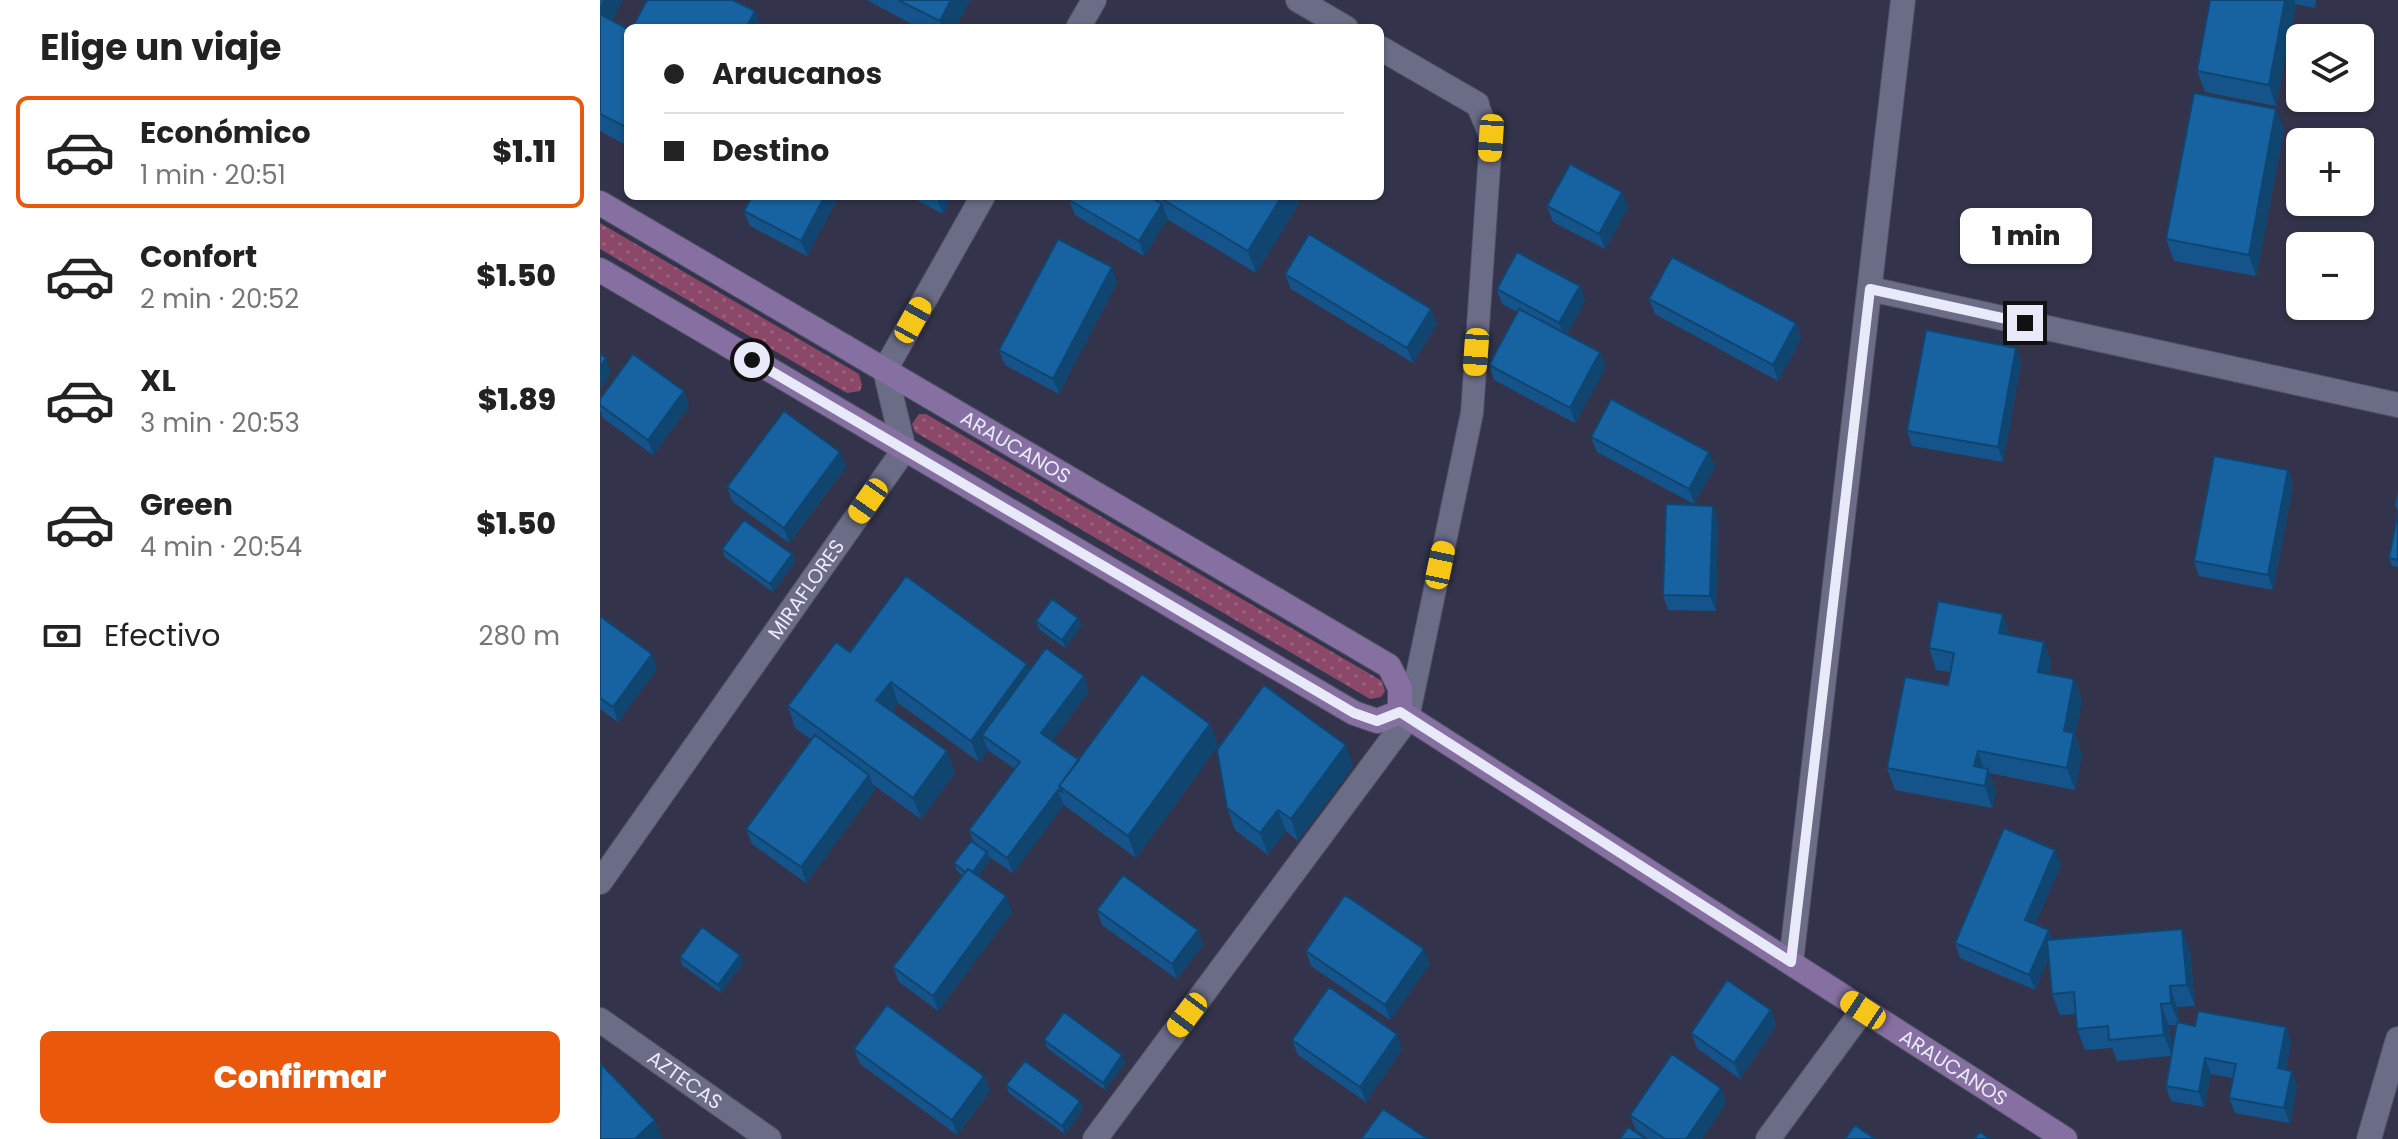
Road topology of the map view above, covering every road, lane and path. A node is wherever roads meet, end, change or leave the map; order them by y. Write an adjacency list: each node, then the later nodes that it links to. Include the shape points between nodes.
1 (1094, 0): 4 (street)
2 (1298, 0): 5 (street)
3 (1903, 0): 11 (street)
4 (1080, 24)
5 (1339, 24)
6 (1384, 50): 7 (street)
7 (1477, 104): 15 (lane, via 1491,138 1472,413)
8 (981, 200): 12 (street)
9 (600, 203): 12 (street, ARAUCANOS)
10 (600, 270): 14 (street)
11 (1870, 289): 13 (street); 17 (street)
12 (885, 370): 14 (street); 15 (street, ARAUCANOS, via 1389,666 1400,688)
13 (2398, 405)
14 (904, 450): 15 (street, via 1354,713 1377,721); 16 (street, MIRAFLORES)
15 (1404, 715): 17 (street, ARAUCANOS); 22 (street)
16 (600, 882)
17 (1791, 962): 18 (street, ARAUCANOS)
18 (1863, 1010): 23 (street); 24 (street, ARAUCANOS)
19 (600, 1020): 21 (street, AZTECAS)
20 (2398, 1039): 25 (street)
21 (769, 1139)
22 (1095, 1139)
23 (1768, 1139)
24 (2065, 1139)
25 (2369, 1139)

